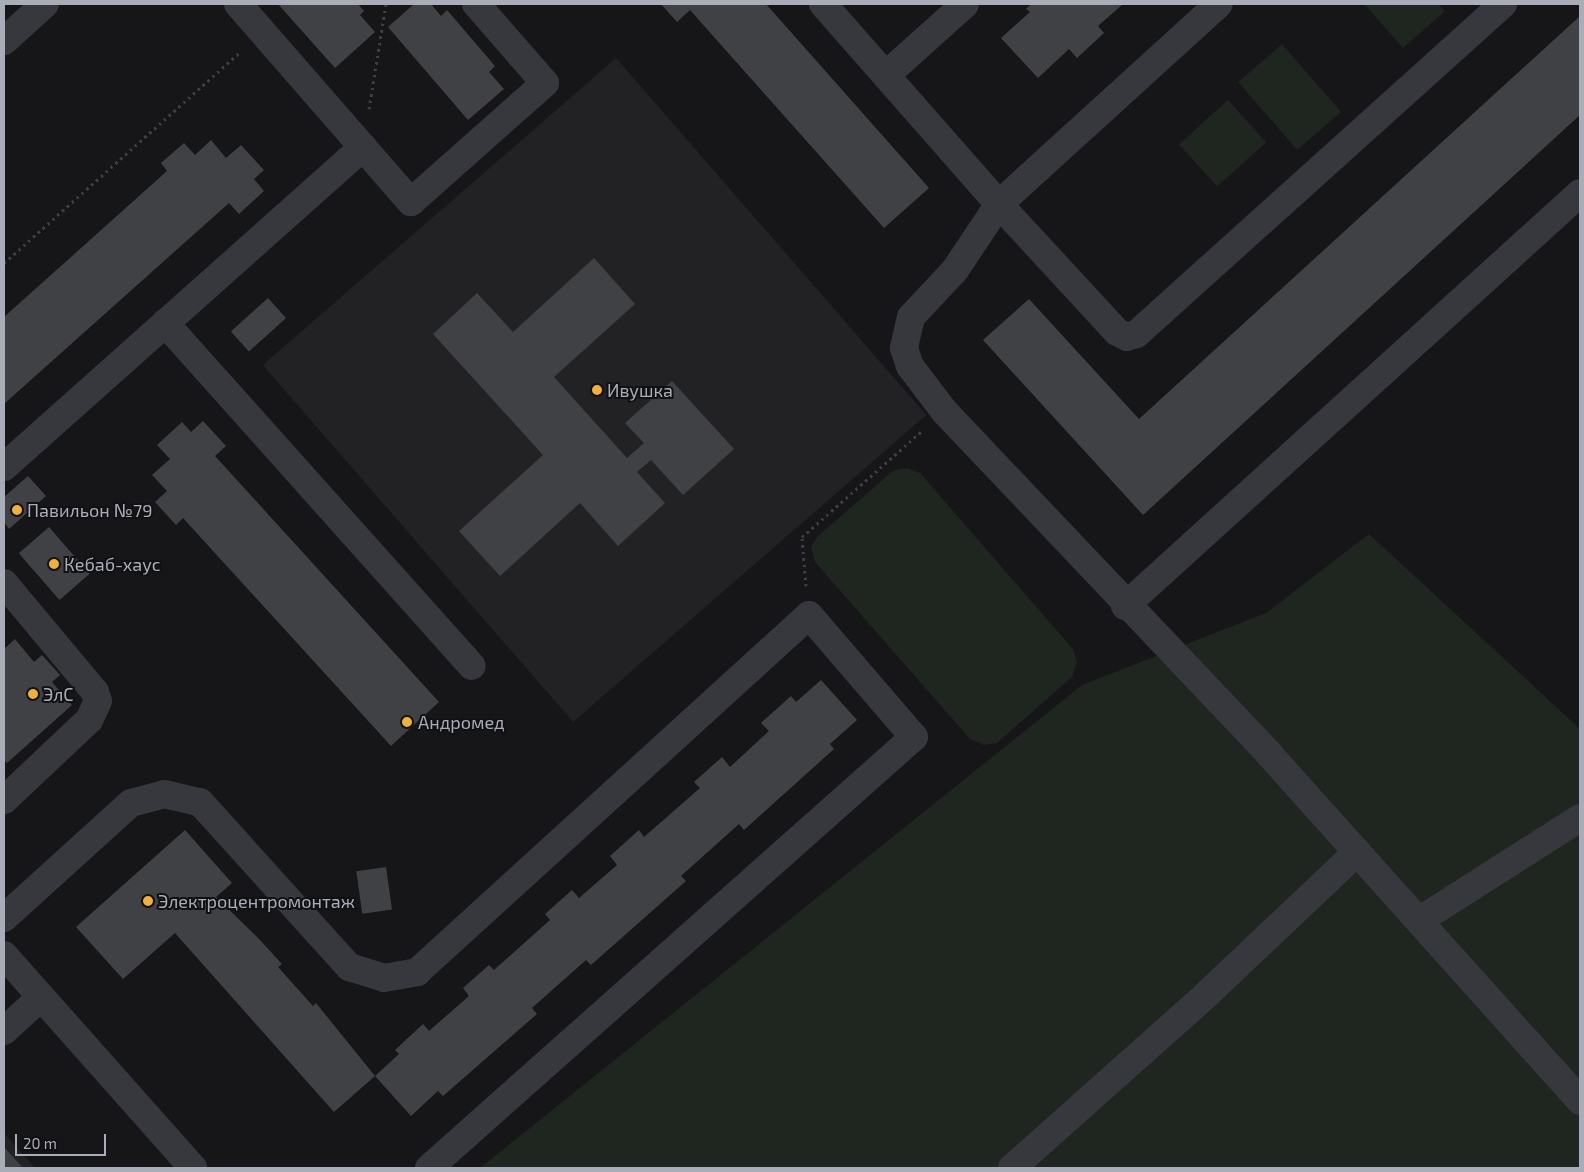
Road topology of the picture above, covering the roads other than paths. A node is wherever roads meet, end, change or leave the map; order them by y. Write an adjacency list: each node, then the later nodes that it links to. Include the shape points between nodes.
1 (45, 4): 8 (street)
2 (238, 4): 10 (street)
3 (476, 4): 10 (street, via 545,82 411,202)
4 (823, 4): 9 (street)
5 (965, 4): 9 (street)
6 (1218, 4): 12 (street)
7 (1503, 4): 12 (street, via 1136,334 1127,336 1117,332)
8 (4, 41)
9 (886, 76): 12 (street)
10 (363, 147): 13 (street)
11 (1580, 193): 16 (street)
12 (999, 204): 16 (street, via 955,270 912,316 905,333 910,366 944,411)
13 (165, 323): 14 (street); 17 (street)
14 (4, 467)
15 (4, 583): 18 (street, via 95,692 98,701 89,720)
16 (1125, 606): 20 (street)
17 (472, 666)
18 (4, 800)
19 (1580, 818): 22 (street)
20 (1357, 852): 22 (street); 29 (street, via 1207,994)
21 (4, 918): 28 (street, via 131,802 164,794 200,802 349,967 384,978 417,972 809,615 914,737)
22 (1420, 920): 26 (street)
23 (4, 955): 24 (street)
24 (41, 997): 25 (street); 27 (street)
25 (4, 1031)
26 (1580, 1101)
27 (193, 1168)
28 (428, 1168)
29 (1012, 1168)

